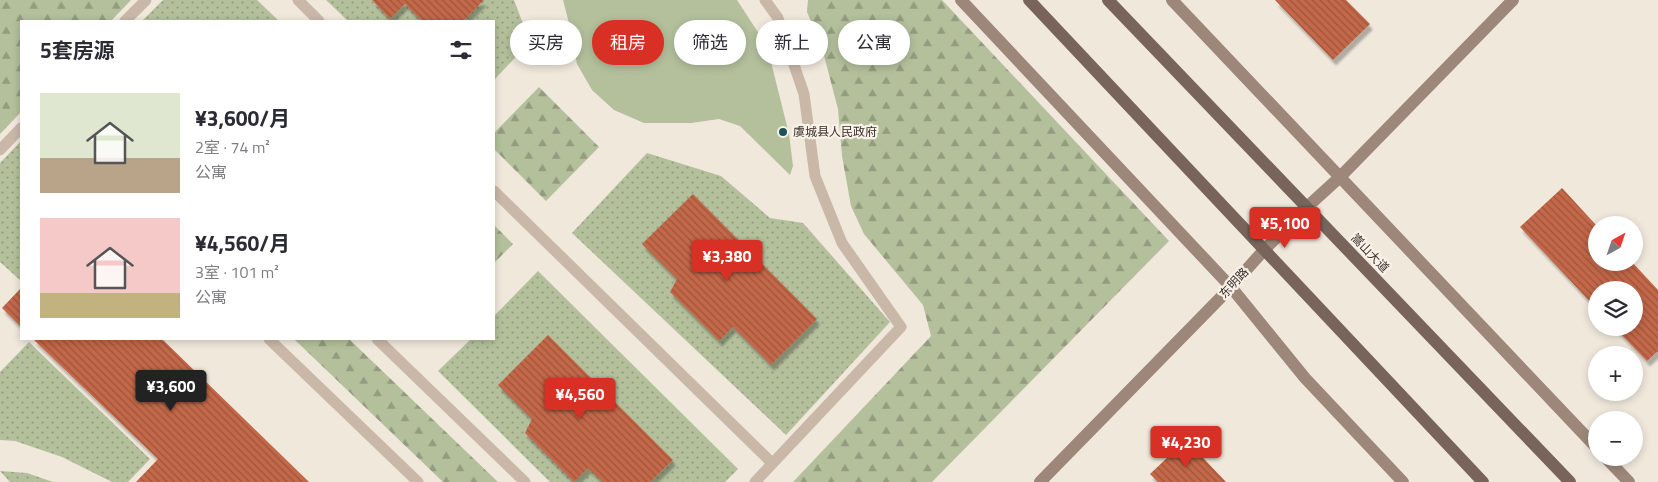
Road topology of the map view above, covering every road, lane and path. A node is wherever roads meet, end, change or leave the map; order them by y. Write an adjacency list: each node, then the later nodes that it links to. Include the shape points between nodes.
1 (146, 0): 9 (lane)
2 (298, 0): 10 (lane)
3 (764, 0): 21 (lane, via 778,18 804,94 815,176 842,243 902,327)
4 (961, 0): 17 (main road)
5 (1028, 0): 16 (main road)
6 (1108, 0): 15 (main road, 嵩山大道)
7 (1172, 0): 13 (main road)
8 (1513, 0): 13 (main road, 东明路)
9 (126, 20)
10 (319, 20)
11 (20, 129): 12 (lane)
12 (0, 150)
13 (1340, 177): 15 (main road, 东明路); 20 (main road)
14 (495, 192): 21 (lane)
15 (1306, 207): 16 (main road, 东明路); 29 (main road, 嵩山大道)
16 (1264, 250): 17 (main road, 东明路); 28 (main road)
17 (1231, 287): 26 (main road, 东明路); 27 (main road, via 1305,378)
18 (270, 340): 23 (lane)
19 (378, 340): 24 (lane)
20 (1588, 439)
21 (772, 463): 25 (lane)
22 (1614, 466): 30 (main road)
23 (418, 482)
24 (525, 482)
25 (755, 482)
26 (1040, 482)
27 (1403, 482)
28 (1483, 482)
29 (1570, 482)
30 (1629, 482)

